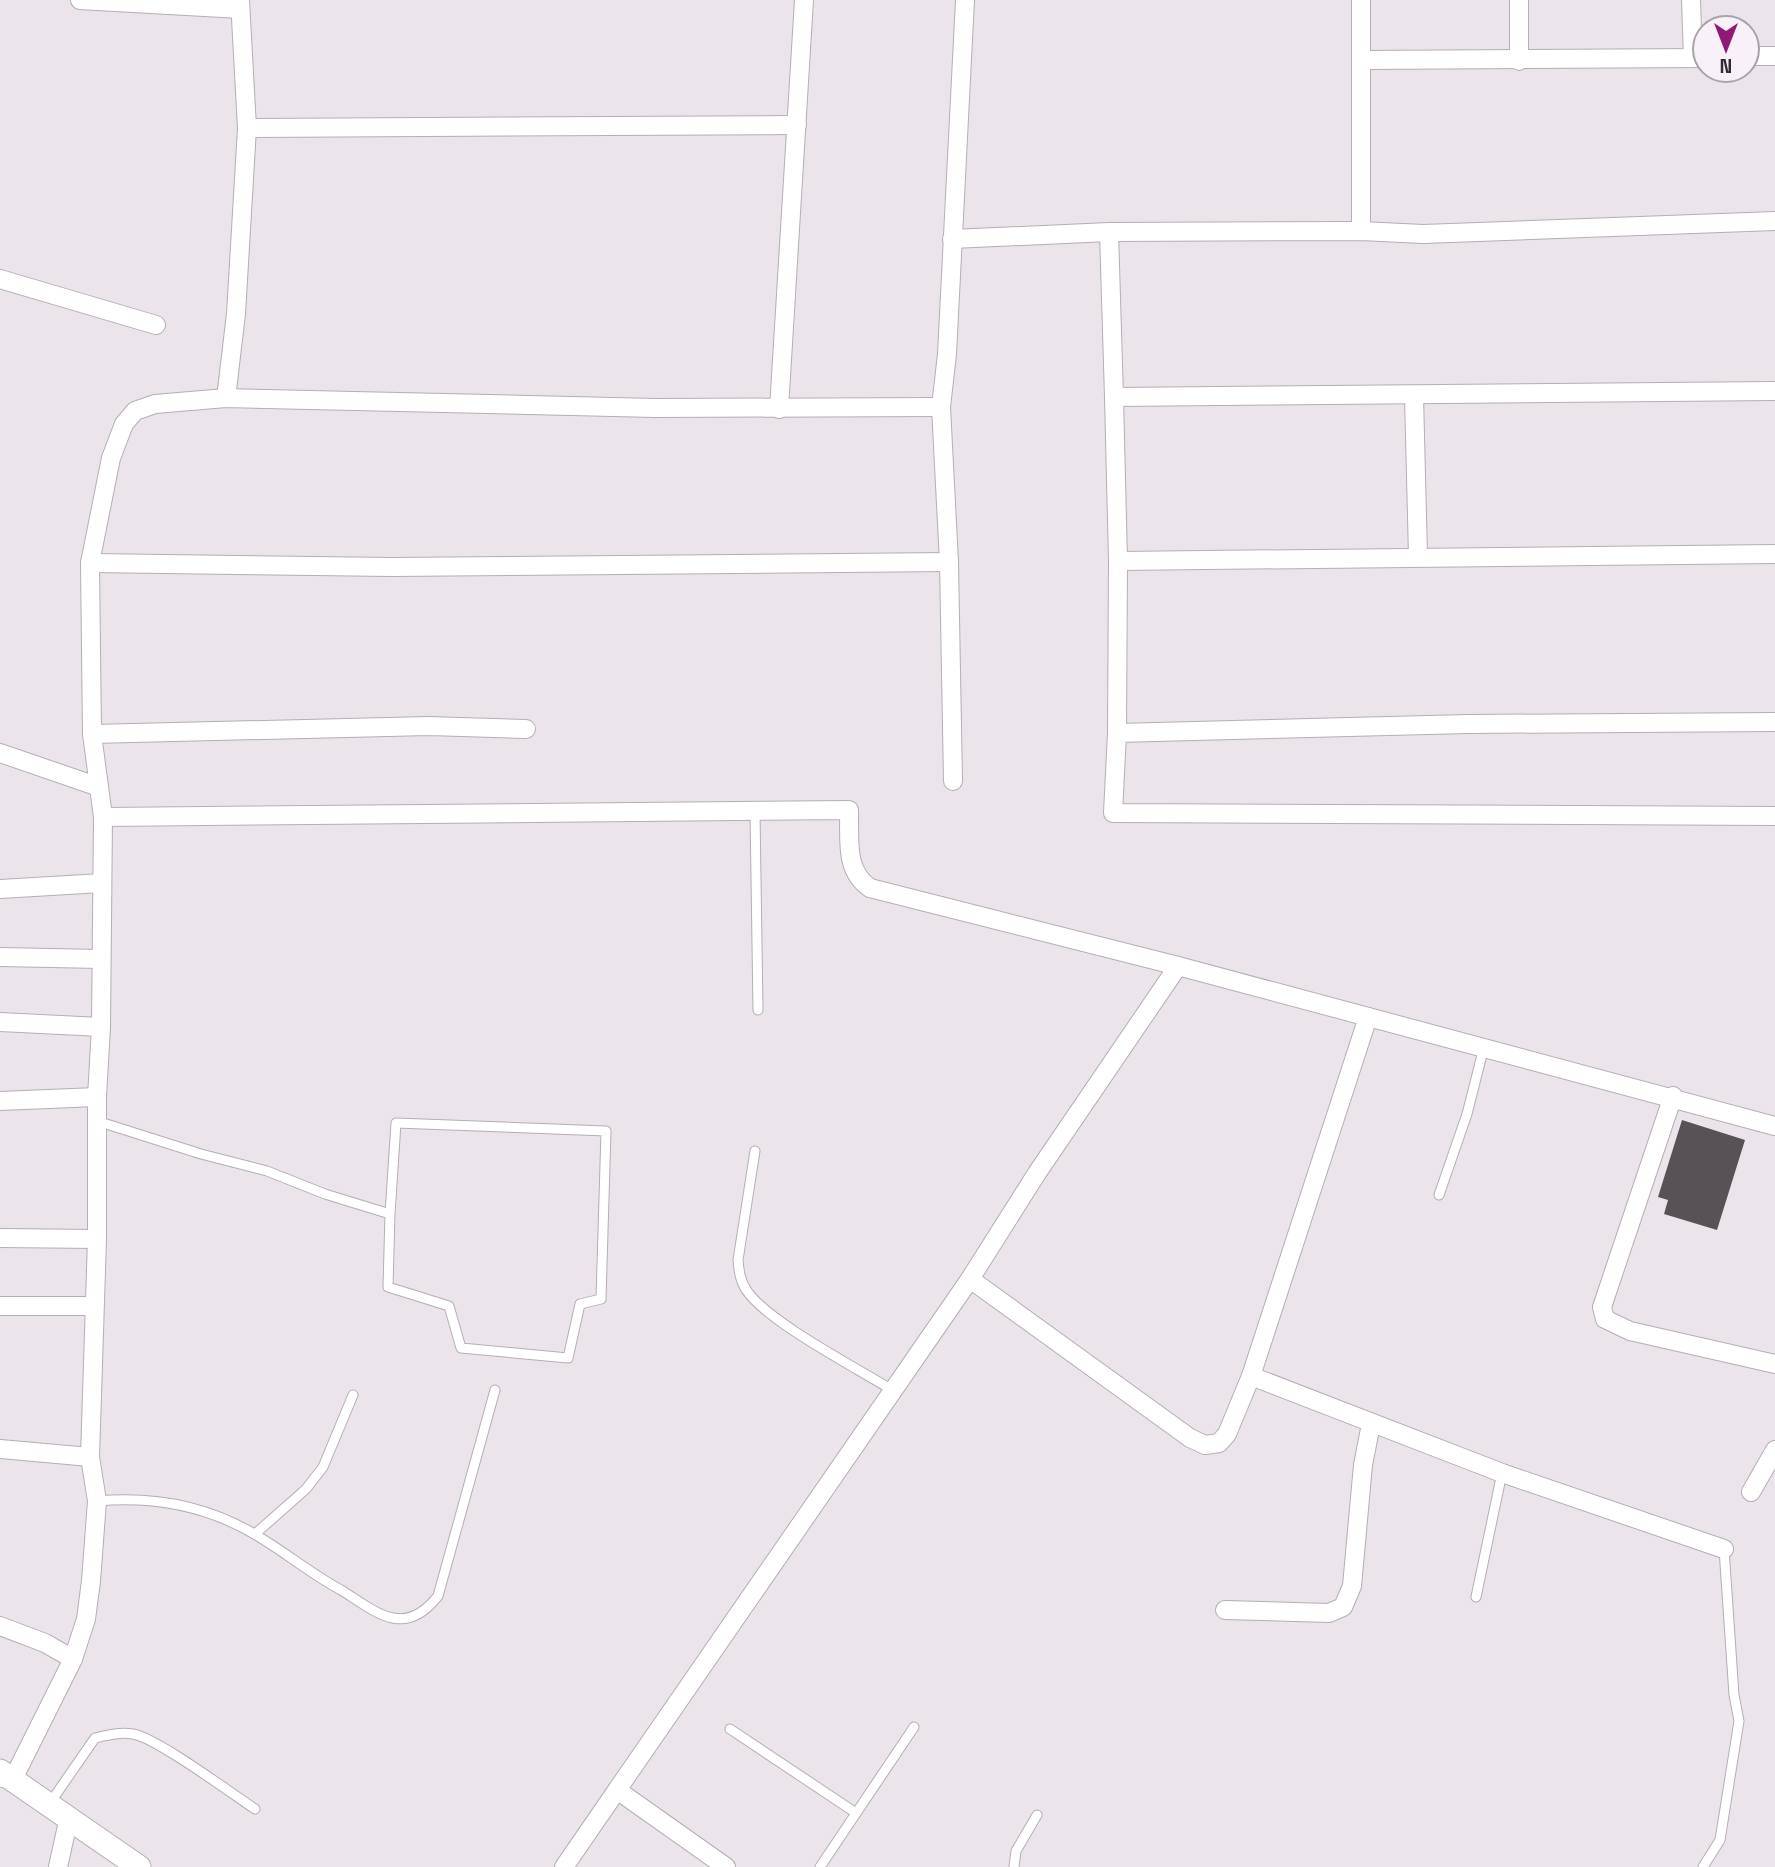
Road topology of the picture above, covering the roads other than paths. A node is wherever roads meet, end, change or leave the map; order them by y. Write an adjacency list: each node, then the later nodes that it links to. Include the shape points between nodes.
1 (80, 0): 6 (street)
2 (804, 0): 10 (street)
3 (965, 0): 15 (street)
4 (1361, 0): 8 (street)
5 (1519, 0): 9 (street)
6 (240, 4): 11 (street)
7 (1691, 58): 9 (street)
8 (1363, 60): 9 (street); 13 (street)
9 (1519, 61)
10 (797, 125): 11 (street); 23 (street)
11 (247, 128): 21 (street)
12 (1775, 221): 13 (street, via 1423,234)
13 (1361, 230): 14 (street)
14 (1109, 232): 15 (street); 20 (street)
15 (952, 239): 22 (street)
16 (0, 279): 17 (street)
17 (156, 325)
18 (1775, 391): 19 (street)
19 (1414, 395): 20 (street); 25 (street)
20 (1114, 397): 26 (street)
21 (226, 398): 23 (street); 28 (street, via 155,404 135,411 124,424 111,458)
22 (941, 407): 23 (street); 27 (street)
23 (779, 409)
24 (1775, 554): 25 (street)
25 (1418, 558): 26 (street)
26 (1118, 561): 31 (street)
27 (949, 562): 28 (street, via 392,567); 34 (street)
28 (90, 563): 32 (street)
29 (1775, 722): 31 (street)
30 (526, 729): 32 (street, via 429,726)
31 (1117, 733): 37 (street, via 1113,813)
32 (92, 734): 35 (street)
33 (0, 752): 35 (street)
34 (953, 781)
35 (99, 788): 38 (street)
36 (754, 812): 38 (street); 43 (street, via 849,810 852,869 857,880 870,888); 44 (lane)
37 (1775, 816)
38 (103, 817): 39 (street)
39 (102, 883): 40 (street); 42 (street)
40 (0, 889)
41 (0, 957): 42 (street)
42 (101, 960): 47 (street)
43 (1178, 966): 45 (street); 59 (street)
44 (758, 1010)
45 (1368, 1017): 48 (street); 63 (street)
46 (0, 1022): 47 (street)
47 (100, 1027): 50 (street)
48 (1484, 1047): 49 (street); 55 (lane)
49 (1673, 1096): 53 (street); 62 (street, via 1602,1307 1605,1319 1630,1331)
50 (96, 1097): 51 (street); 52 (street)
51 (0, 1101)
52 (97, 1121): 56 (lane, via 267,1171); 58 (street)
53 (1775, 1126)
54 (754, 1151): 65 (lane, via 738,1259 747,1292 766,1312)
55 (1439, 1195)
56 (390, 1214): 56 (lane, via 396,1123 606,1131 601,1299 580,1304 568,1358 461,1348 449,1306 388,1287)
57 (0, 1238): 58 (street)
58 (97, 1239): 61 (street)
59 (970, 1279): 63 (street, via 1205,1445 1219,1443 1227,1434); 65 (street)
60 (0, 1306): 61 (street)
61 (94, 1306): 70 (street)
62 (1775, 1364)
63 (1251, 1377): 67 (street)
64 (495, 1390): 74 (lane, via 438,1596 427,1609 407,1619 391,1618 316,1576)
65 (892, 1390): 83 (street)
66 (353, 1395): 74 (lane, via 323,1467 306,1489)
67 (1371, 1424): 71 (street); 77 (street, via 1352,1586 1343,1607 1329,1613)
68 (0, 1449): 70 (street)
69 (1775, 1450): 72 (street)
70 (90, 1457): 73 (street)
71 (1502, 1473): 75 (street); 76 (lane)
72 (1751, 1492)
73 (97, 1501): 74 (lane, via 137,1497 188,1505); 79 (street, via 86,1619)
74 (255, 1534)
75 (1724, 1549): 95 (lane, via 1739,1721 1720,1840)
76 (1476, 1597)
77 (1224, 1610)
78 (0, 1626): 79 (street)
79 (73, 1659): 82 (street)
80 (914, 1727): 86 (lane)
81 (730, 1729): 86 (lane)
82 (4, 1776): 84 (street)
83 (617, 1790): 91 (street); 92 (street)
84 (50, 1804): 85 (lane, via 95,1738 117,1733 135,1734 154,1743); 88 (street)
85 (255, 1809)
86 (856, 1813): 93 (lane)
87 (1037, 1815): 94 (lane, via 1016,1851)
88 (69, 1817): 89 (street); 90 (street)
89 (58, 1867)
90 (139, 1867)
91 (564, 1867)
92 (726, 1867)
93 (820, 1867)
94 (1014, 1867)
95 (1703, 1867)

